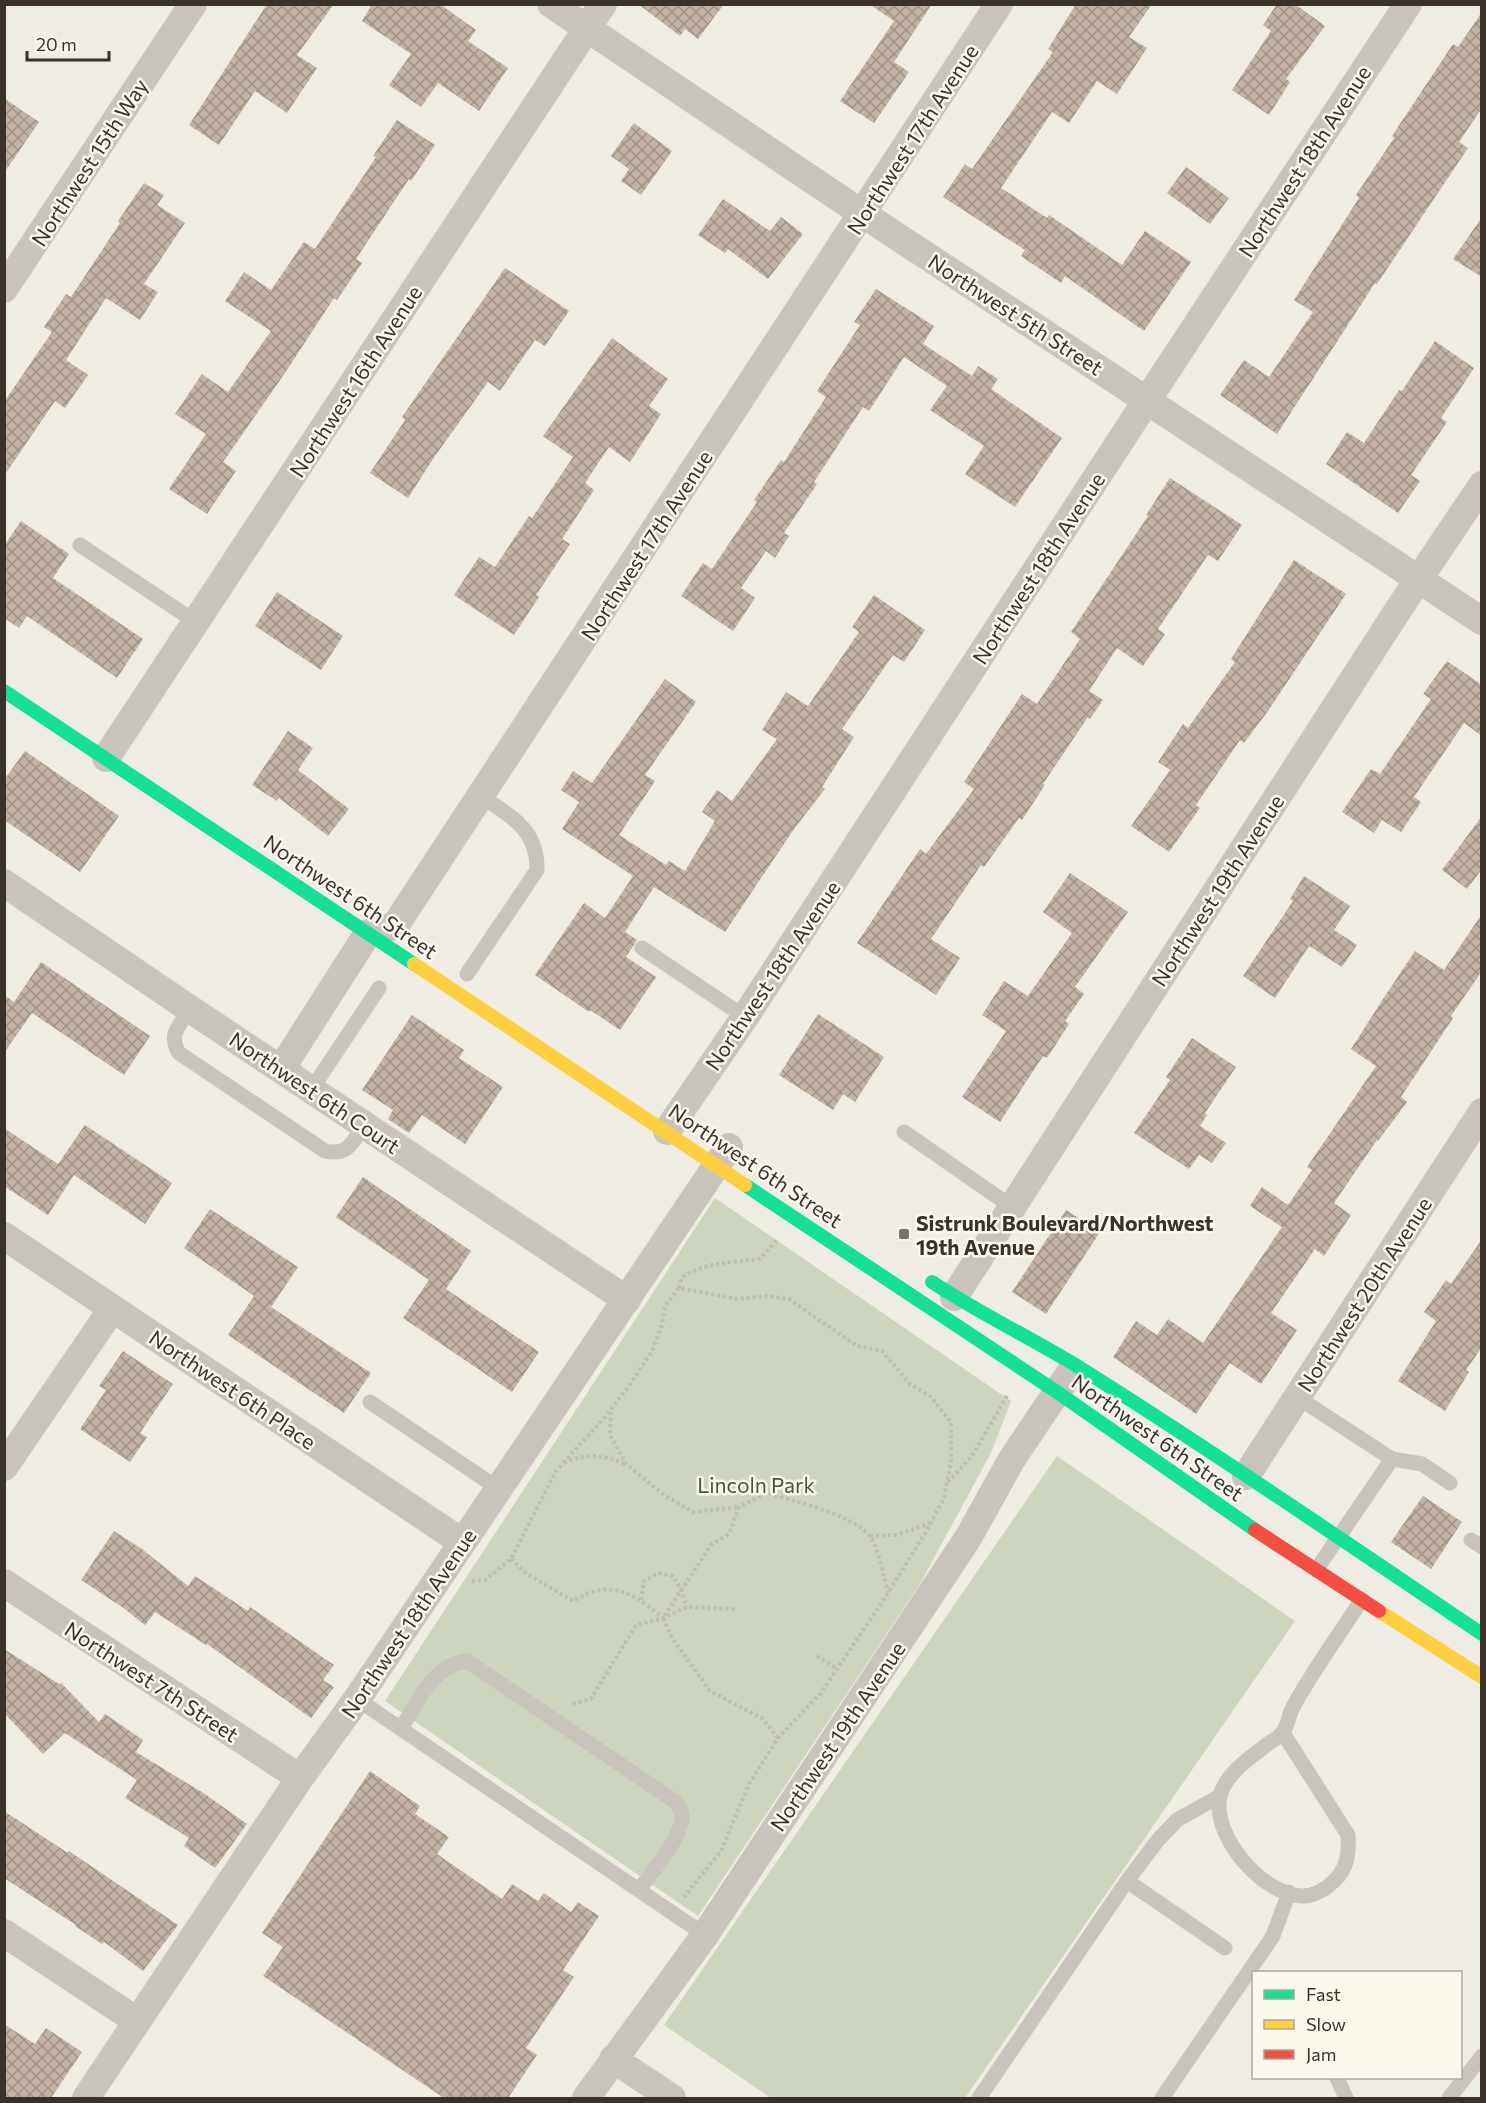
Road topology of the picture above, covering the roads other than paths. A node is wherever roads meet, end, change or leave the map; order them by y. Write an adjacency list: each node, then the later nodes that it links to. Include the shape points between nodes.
1 (193, 4): 8 (street, Northwest 15th Way)
2 (551, 4): 6 (street, Northwest 5th Street)
3 (603, 4): 6 (street, Northwest 16th Avenue)
4 (999, 4): 7 (street, Northwest 17th Avenue)
5 (1408, 4): 9 (street, Northwest 18th Avenue)
6 (587, 28): 7 (street, Northwest 5th Street); 14 (street, Northwest 16th Avenue)
7 (863, 214): 9 (street, Northwest 5th Street); 17 (street, Northwest 17th Avenue)
8 (4, 289)
9 (1147, 400): 12 (street, Northwest 5th Street); 24 (street, Northwest 18th Avenue)
10 (1482, 485): 12 (street, Northwest 19th Avenue)
11 (80, 545): 14 (lane)
12 (1419, 579): 13 (street, Northwest 5th Street); 32 (street, Northwest 19th Avenue)
13 (1482, 621)
14 (196, 622): 16 (street, Northwest 16th Avenue)
15 (4, 691): 16 (street, Northwest 6th Street)
16 (114, 746): 19 (street, Northwest 6th Street)
17 (481, 796): 19 (street, Northwest 17th Avenue); 21 (lane, via 521,824 538,855 537,870)
18 (4, 883): 23 (street, Northwest 6th Court)
19 (386, 926): 25 (street, Northwest 17th Avenue); 28 (street, Northwest 6th Street)
20 (642, 948): 24 (lane)
21 (468, 974)
22 (379, 988): 26 (lane)
23 (190, 1009): 25 (street, Northwest 6th Court); 29 (lane, via 174,1033 179,1053 325,1151 348,1149)
24 (745, 1017): 28 (street, Northwest 18th Avenue)
25 (281, 1070): 26 (street, Northwest 6th Court)
26 (310, 1090): 29 (street, Northwest 6th Court)
27 (1482, 1112): 40 (street, Northwest 20th Avenue)
28 (676, 1118): 31 (street, Northwest 6th Street)
29 (364, 1126): 36 (street, Northwest 6th Court)
30 (904, 1131): 32 (lane)
31 (726, 1151): 36 (street, Northwest 18th Avenue); 39 (street, Northwest 6th Street)
32 (1012, 1207): 35 (street, Northwest 19th Avenue)
33 (4, 1236): 37 (street, Northwest 6th Place)
34 (925, 1277): 35 (street, Northwest 6th Street)
35 (954, 1297): 38 (street, Northwest 6th Street)
36 (627, 1300): 46 (street, Northwest 18th Avenue)
37 (112, 1309): 43 (street); 48 (street, Northwest 6th Place)
38 (1076, 1365): 39 (street, Northwest 19th Avenue); 44 (street, Northwest 6th Street)
39 (1057, 1392): 49 (street, Northwest 6th Street); 63 (street, Northwest 19th Avenue, via 1012,1459 968,1538)
40 (1297, 1397): 42 (lane); 44 (street, Northwest 20th Avenue)
41 (370, 1402): 46 (lane)
42 (1392, 1459): 45 (lane, via 1422,1464); 47 (lane)
43 (4, 1467)
44 (1246, 1476): 47 (street, Northwest 6th Street)
45 (1450, 1483)
46 (499, 1489): 48 (street, Northwest 18th Avenue)
47 (1338, 1537): 49 (lane); 52 (street, Northwest 6th Street)
48 (462, 1542): 54 (street, Northwest 18th Avenue)
49 (1316, 1570): 51 (street, Northwest 6th Street)
50 (4, 1583): 57 (street, Northwest 7th Street)
51 (1362, 1599): 53 (street, Northwest 6th Street); 56 (lane, via 1293,1708)
52 (1482, 1634)
53 (1482, 1677)
54 (357, 1699): 55 (lane); 57 (street, Northwest 18th Avenue)
55 (401, 1728): 60 (lane); 60 (lane, via 431,1682 444,1669 467,1661 676,1802 682,1814 681,1826)
56 (1283, 1733): 58 (lane, via 1232,1774); 61 (lane, via 1348,1835 1349,1851 1342,1871 1328,1887 1301,1896)
57 (300, 1778): 65 (street, Northwest 18th Avenue)
58 (1220, 1796): 59 (lane, via 1177,1820); 61 (lane, via 1221,1823 1231,1844 1247,1866 1269,1884)
59 (1127, 1881): 64 (lane); 72 (lane)
60 (639, 1890): 63 (lane)
61 (1289, 1892): 73 (lane, via 1273,1936)
62 (4, 1933): 65 (street)
63 (705, 1935): 67 (street, Northwest 19th Avenue)
64 (1225, 1948)
65 (137, 2021): 69 (street, Northwest 18th Avenue)
66 (1482, 2056): 75 (lane)
67 (613, 2059): 70 (street, Northwest 19th Avenue); 71 (street)
68 (1337, 2079): 74 (lane)
69 (86, 2098)
70 (586, 2098)
71 (672, 2098)
72 (980, 2098)
73 (1162, 2098)
74 (1346, 2098)
75 (1449, 2098)

